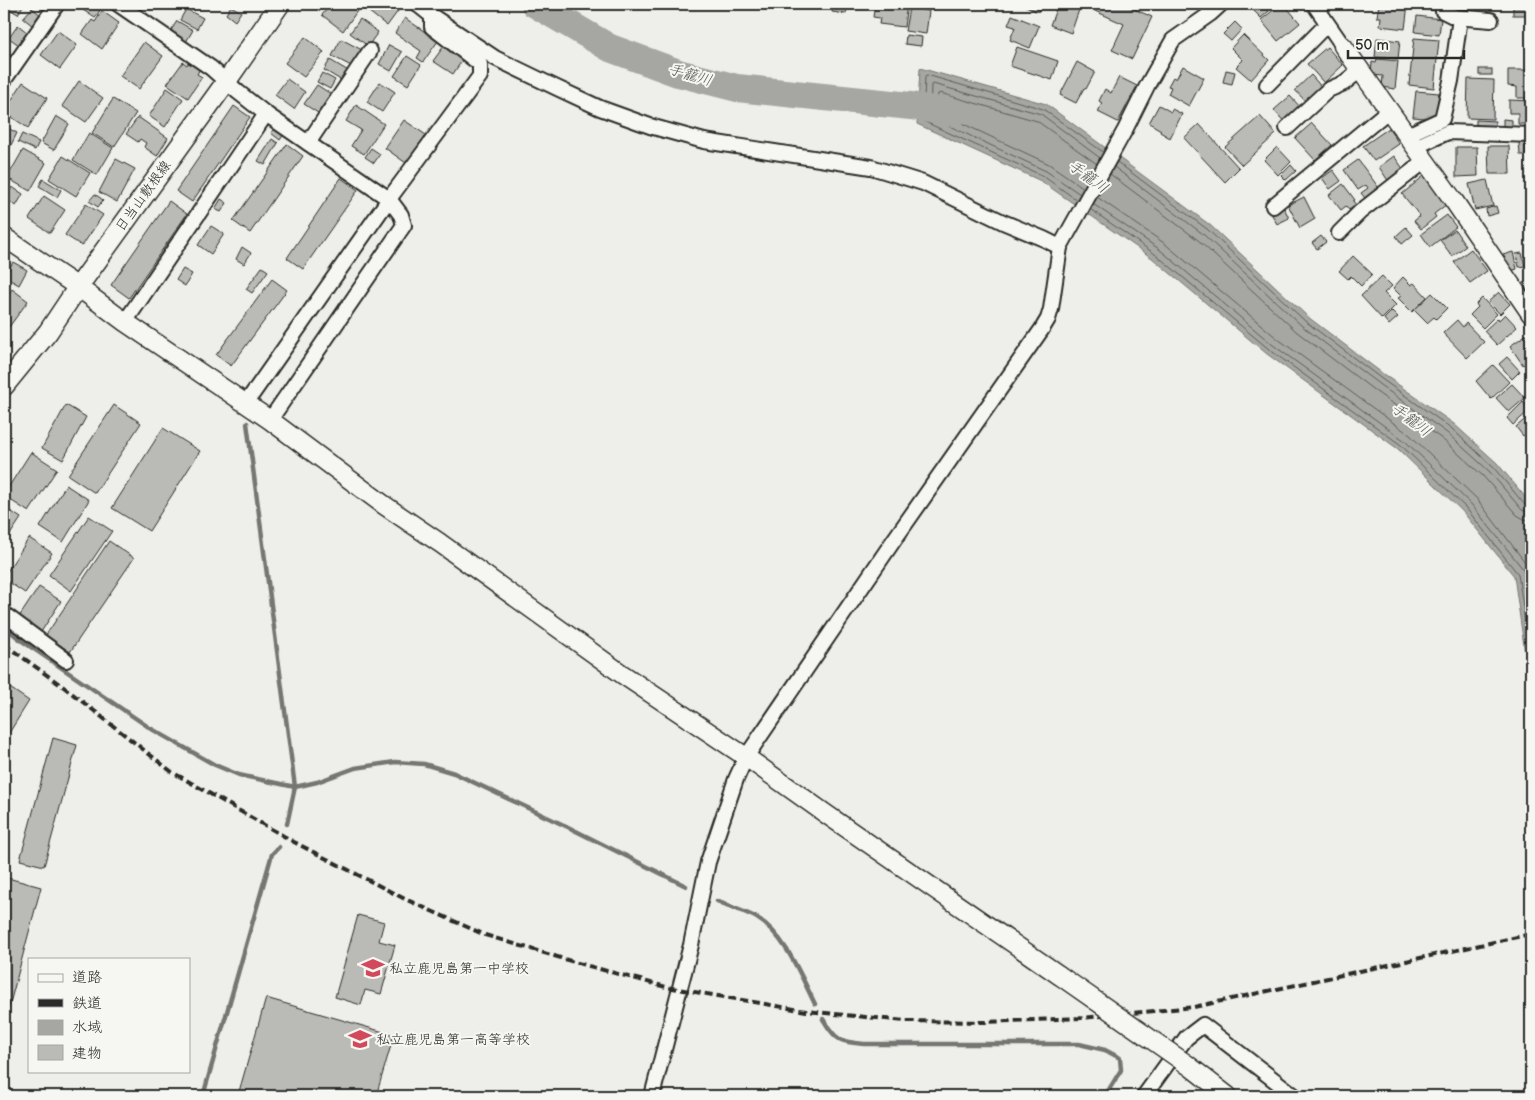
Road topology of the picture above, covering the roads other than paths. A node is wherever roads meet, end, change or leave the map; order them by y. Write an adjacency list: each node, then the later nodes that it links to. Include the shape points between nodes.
1 (58, 4): 15 (street)
2 (118, 4): 16 (street, via 211,68)
3 (280, 4): 16 (main road, 日当山敷根線)
4 (417, 4): 8 (street)
5 (1221, 4): 28 (street, via 1173,40)
6 (1314, 4): 11 (street)
7 (1444, 4): 9 (street, via 1443,11)
8 (432, 16): 24 (street, via 432,27 480,64 480,76); 28 (street, via 495,58 600,108 704,141 871,167 923,183 1003,222)
9 (1460, 18): 10 (street); 23 (street, via 1442,119)
10 (1491, 20)
11 (1327, 24): 12 (street); 17 (street)
12 (1343, 46): 14 (street)
13 (370, 51): 22 (street)
14 (1360, 70): 18 (street); 20 (street, via 1344,83 1328,90)
15 (4, 80)
16 (226, 82): 19 (street); 29 (main road, 日当山敷根線)
17 (1267, 85)
18 (1389, 110): 23 (street); 25 (street)
19 (266, 114): 22 (street); 31 (street)
20 (1287, 128)
21 (1531, 135): 23 (street, via 1448,132)
22 (308, 143): 24 (street)
23 (1416, 148): 26 (street); 30 (street)
24 (390, 199): 33 (street); 34 (street, via 404,225)
25 (1273, 206)
26 (1339, 233)
27 (4, 237): 29 (street)
28 (1062, 243): 37 (street, via 1051,309 1045,324)
29 (78, 286): 31 (street); 32 (main road, 日当山敷根線, via 48,332)
30 (1531, 314)
31 (125, 322): 33 (street)
32 (4, 386)
33 (246, 403): 34 (street)
34 (270, 420): 37 (street, via 622,674)
35 (4, 614): 36 (street)
36 (66, 660)
37 (746, 757): 38 (street, via 708,862 691,945); 40 (street, bridge, via 1188,1064)
38 (652, 1096)
39 (1145, 1096): 41 (street, via 1186,1038 1202,1025)
40 (1228, 1096)
41 (1295, 1096)

